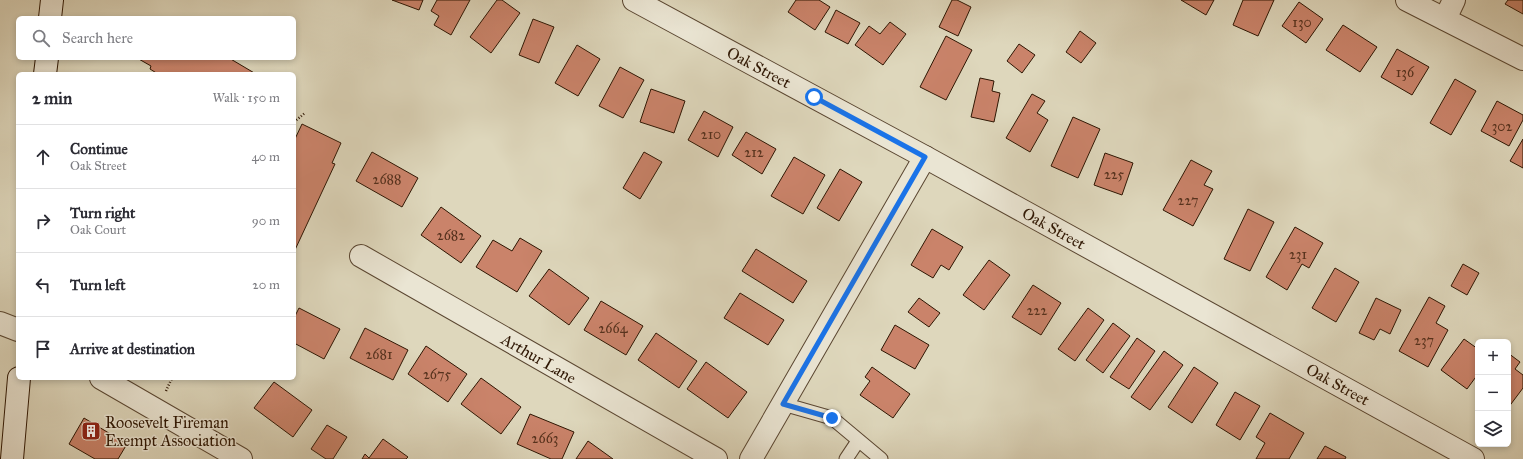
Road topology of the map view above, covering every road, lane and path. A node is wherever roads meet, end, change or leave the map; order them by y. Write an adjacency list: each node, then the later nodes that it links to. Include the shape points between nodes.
1 (52, 0): 5 (street)
2 (634, 0): 12 (street, Oak Street)
3 (1407, 0): 6 (street)
4 (1454, 0): 6 (street)
5 (50, 16)
6 (1445, 20): 7 (street)
7 (1523, 59)
8 (47, 60): 9 (street)
9 (45, 72)
10 (305, 113): 11 (path)
11 (296, 120)
12 (925, 157): 20 (street); 28 (street, Oak Street)
13 (362, 256): 24 (street, Arthur Lane)
14 (0, 323): 15 (street)
15 (16, 329)
16 (19, 380): 22 (street)
17 (104, 380): 23 (street)
18 (171, 380): 19 (path)
19 (166, 392)
20 (783, 404): 21 (lane, via 832,418); 25 (street)
21 (858, 441): 26 (lane); 27 (lane)
22 (12, 459)
23 (241, 459)
24 (716, 459)
25 (752, 459)
26 (846, 459)
27 (881, 459)
28 (1473, 459)

